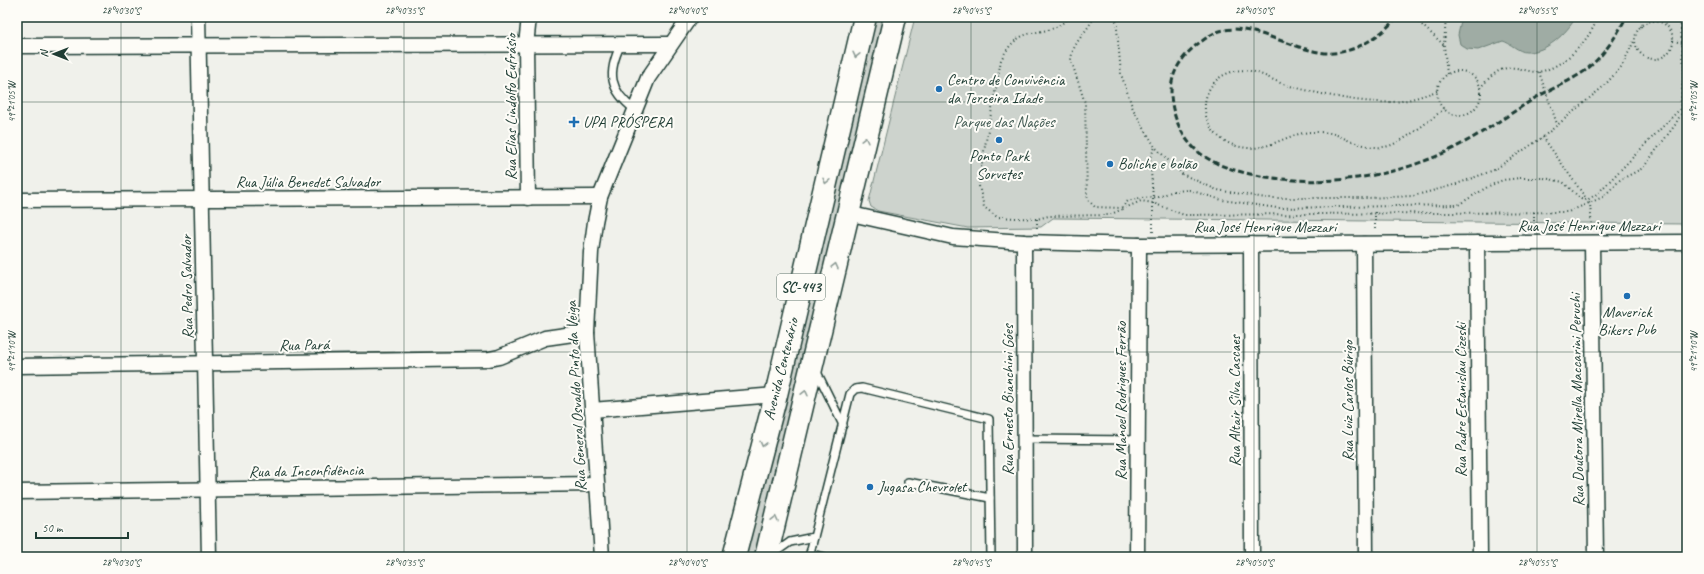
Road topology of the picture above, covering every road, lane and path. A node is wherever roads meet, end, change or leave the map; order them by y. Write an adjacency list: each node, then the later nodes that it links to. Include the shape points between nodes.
1 (198, 17): 24 (street, Rua Pedro Salvador)
2 (529, 17): 21 (street, Rua Elias Lindolfo Eufrásio)
3 (690, 17): 19 (street, Rua General Osvaldo Pinto da Veiga)
4 (865, 17): 58 (main road, Avenida Centenário / SC-443, one-way to 58)
5 (895, 17): 45 (main road, Avenida Centenário, one-way to 5)
6 (1069, 17): 41 (path, via 1058,27 1022,36 1014,41 1001,60 980,173 979,186 984,207 997,217 1037,219 1049,216 1109,215 1141,201)
7 (1094, 17): 37 (path, via 1071,54 1085,103 1088,200 1095,207 1120,208 1128,201)
8 (1116, 17): 34 (path, via 1121,74 1133,109)
9 (1413, 17): 22 (path)
10 (1446, 17): 22 (path)
11 (1598, 17): 25 (path, via 1581,47 1550,68)
12 (1643, 17): 14 (path)
13 (1680, 17): 17 (path)
14 (1641, 27): 15 (path); 16 (path, via 1652,21 1665,24)
15 (1636, 39): 16 (path, via 1639,51 1644,56 1656,59 1668,53); 32 (path, via 1622,66 1604,86)
16 (1673, 41): 17 (path)
17 (1683, 43): 20 (path); 40 (path, via 1684,68 1680,109 1597,194)
18 (622, 44): 19 (street); 21 (street); 30 (lane, via 614,58 613,84 622,100)
19 (670, 44): 30 (street, Rua General Osvaldo Pinto da Veiga, via 648,78)
20 (1687, 44)
21 (526, 45): 24 (street); 36 (street, Rua Elias Lindolfo Eufrásio)
22 (1444, 45): 26 (path)
23 (17, 46): 24 (street)
24 (199, 46): 38 (street, Rua Pedro Salvador)
25 (1539, 72): 27 (path, via 1506,68 1494,74); 32 (path)
26 (1447, 74): 27 (path, via 1467,72 1473,76); 29 (path, via 1442,78)
27 (1480, 88): 31 (path, via 1479,101 1470,112 1457,115)
28 (1687, 90): 42 (path, via 1681,114 1675,125 1643,168 1620,180)
29 (1437, 91): 31 (path, via 1437,98); 31 (path, via 1416,99 1379,102 1339,97 1284,84 1254,71 1244,70 1225,75 1216,81 1206,98 1205,118 1210,130 1240,147 1266,146 1299,133 1313,132 1334,134 1356,143 1384,147 1398,142)
30 (634, 110): 35 (street, Rua General Osvaldo Pinto da Veiga)
31 (1444, 110)
32 (1556, 124): 33 (path)
33 (1543, 137): 34 (path, via 1494,170 1454,185 1413,196 1367,198 1266,198 1217,190 1182,174); 40 (path)
34 (1155, 147): 37 (path, via 1150,158)
35 (600, 196): 36 (street, Rua Júlia Benedet Salvador); 54 (street, Rua General Osvaldo Pinto da Veiga, via 591,252)
36 (528, 198): 38 (street, Rua Júlia Benedet Salvador)
37 (1153, 198): 40 (path, via 1172,191 1189,190 1222,200 1277,208 1458,205 1503,180 1544,178 1563,182 1581,199); 41 (path)
38 (202, 199): 39 (street, Rua Júlia Benedet Salvador); 56 (street, Rua Pedro Salvador)
39 (17, 200)
40 (1586, 200): 42 (path)
41 (1153, 203): 43 (path, via 1184,215); 53 (path)
42 (1590, 204): 44 (path, via 1568,212); 50 (path)
43 (1375, 212): 44 (path); 52 (path)
44 (1534, 212): 49 (path)
45 (847, 213): 46 (street, Rua José Henrique Mezzari, via 953,237); 55 (main road, Avenida Centenário, one-way to 45)
46 (1024, 242): 53 (street, Rua José Henrique Mezzari); 61 (street, Rua Ernesto Bianchini Góes)
47 (1687, 242): 50 (street, Rua José Henrique Mezzari)
48 (1477, 243): 49 (street, Rua José Henrique Mezzari); 52 (street, Rua José Henrique Mezzari); 81 (street, Rua Padre Estanislau Cizeski)
49 (1534, 243): 50 (street, Rua José Henrique Mezzari)
50 (1592, 243): 82 (street, Rua Doutora Mirella Maccarini Peruchi)
51 (1251, 244): 52 (street, Rua José Henrique Mezzari); 53 (street, Rua José Henrique Mezzari); 79 (street, Rua Altair Silva Cascaes)
52 (1370, 244): 80 (street, Rua Luiz Carlos Búrigo)
53 (1146, 245): 62 (street, Rua Manoel Rodrigues Ferrão)
54 (587, 332): 56 (street, Rua Pará, via 545,338 489,359); 59 (street, Rua General Osvaldo Pinto da Veiga)
55 (812, 362): 60 (lane); 73 (main road, Avenida Centenário, one-way to 55)
56 (205, 364): 57 (street, Rua Pará); 65 (street, Rua Pedro Salvador)
57 (17, 366)
58 (776, 395): 59 (street); 72 (main road, Avenida Centenário / SC-443, one-way to 72)
59 (592, 410): 64 (street, Rua General Osvaldo Pinto da Veiga)
60 (842, 425): 67 (lane, via 850,394 855,389 862,388 989,419); 68 (lane)
61 (1025, 439): 62 (lane); 77 (street, Rua Ernesto Bianchini Góes)
62 (1138, 440): 78 (street, Rua Manoel Rodrigues Ferrão)
63 (908, 482): 67 (lane)
64 (596, 484): 65 (street, Rua da Inconfidência); 71 (street, Rua General Osvaldo Pinto da Veiga)
65 (207, 489): 66 (street, Rua da Inconfidência); 70 (street, Rua Pedro Salvador)
66 (17, 492)
67 (990, 498): 76 (lane)
68 (814, 537): 69 (lane); 74 (lane, via 790,542)
69 (810, 555): 75 (lane)
70 (209, 557)
71 (602, 557)
72 (734, 557)
73 (766, 557)
74 (770, 557)
75 (824, 557)
76 (991, 557)
77 (1025, 557)
78 (1136, 557)
79 (1252, 557)
80 (1366, 557)
81 (1480, 557)
82 (1596, 557)

